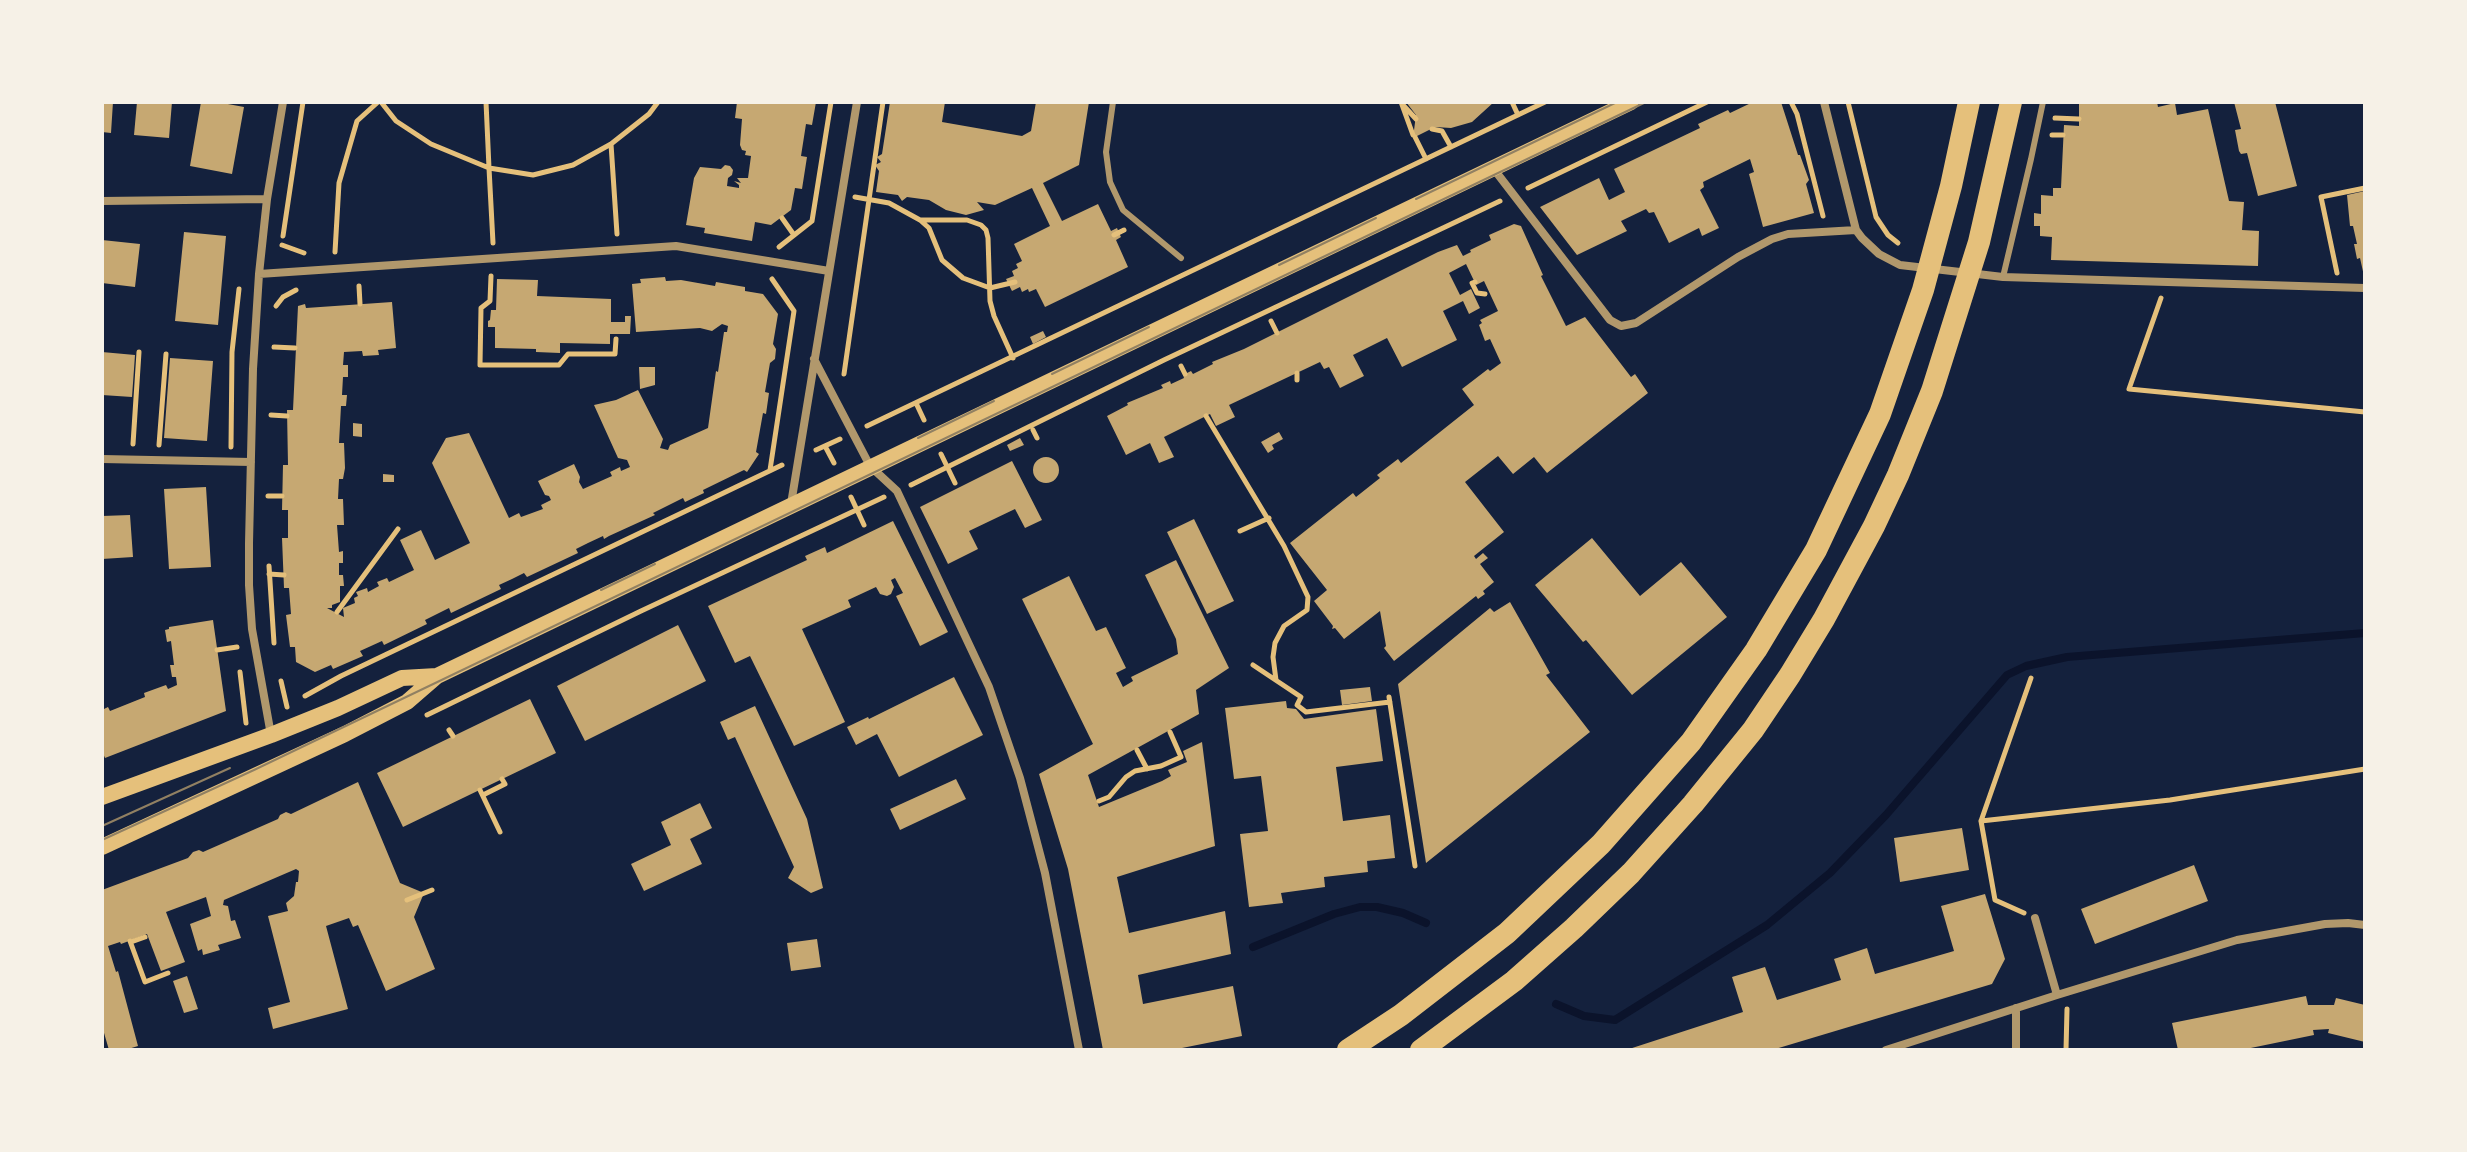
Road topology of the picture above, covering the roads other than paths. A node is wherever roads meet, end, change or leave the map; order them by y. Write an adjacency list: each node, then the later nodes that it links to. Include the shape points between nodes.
1 (283, 102): 10 (street)
2 (857, 102): 14 (street)
3 (1113, 102): 13 (lane, via 1106,152 1110,182 1123,210)
4 (1631, 102): 9 (main road)
5 (1824, 102): 12 (street)
6 (1969, 102): 32 (highway, via 1923,290 1880,414 1792,593 1718,706 1601,844 1507,933)
7 (2011, 102): 33 (highway, via 1979,242 1919,425 1850,573 1790,675 1743,742 1662,839 1514,981)
8 (2043, 102): 16 (lane)
9 (1493, 168): 12 (street, via 1610,320 1621,326 1636,323 1763,243 1788,234); 21 (main road)
10 (267, 199): 11 (street); 15 (street)
11 (102, 201)
12 (1856, 230): 16 (street, via 1879,254 1900,265)
13 (1181, 258)
14 (829, 271): 15 (street, via 676,246); 18 (street)
15 (259, 274): 20 (street)
16 (2003, 277): 17 (street)
17 (2365, 288)
18 (814, 359): 21 (street); 22 (street)
19 (102, 459): 20 (street)
20 (251, 462): 24 (street, via 252,629)
21 (870, 466): 22 (main road); 31 (street, via 897,491 989,687 1045,873)
22 (791, 505): 23 (main road)
23 (437, 676): 24 (main road, via 402,678); 26 (main road, via 383,715)
24 (271, 735): 25 (main road)
25 (102, 797)
26 (102, 847)
27 (2035, 918): 29 (street)
28 (2365, 925): 29 (street, via 2339,923 2264,934)
29 (2057, 995): 30 (street)
30 (2016, 1008): 34 (street); 35 (street)
31 (1079, 1050)
32 (1348, 1050)
33 (1421, 1050)
34 (1886, 1050)
35 (2016, 1050)

